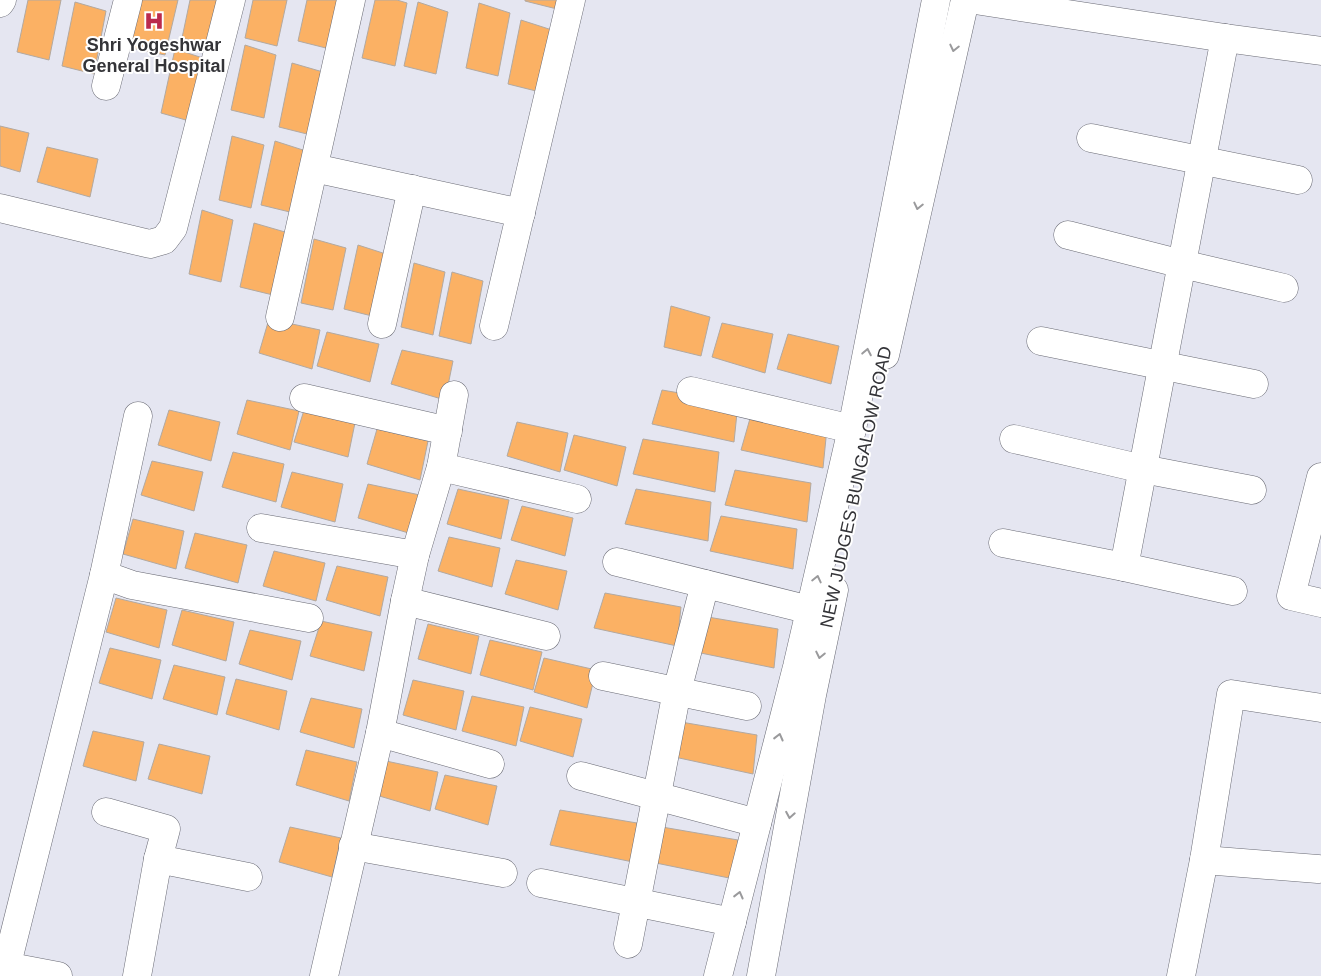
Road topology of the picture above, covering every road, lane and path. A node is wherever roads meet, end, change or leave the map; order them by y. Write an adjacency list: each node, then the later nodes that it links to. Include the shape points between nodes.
1 (128, 0): 10 (street)
2 (231, 0): 16 (street, via 173,228 164,240 150,244)
3 (351, 0): 13 (street)
4 (571, 0): 17 (street)
5 (936, 0): 31 (street, one-way to 5)
6 (965, 0): 77 (street, NEW JUDGES BUNGALOW ROAD, one-way to 77, via 814,685)
7 (976, 0): 8 (street)
8 (1225, 38): 9 (street); 12 (street)
9 (1321, 51)
10 (106, 86)
11 (1091, 138): 12 (street)
12 (1201, 161): 14 (street); 19 (street)
13 (314, 168): 15 (street); 21 (street)
14 (1298, 180)
15 (412, 189): 17 (street); 22 (street)
16 (0, 208)
17 (521, 213): 23 (street)
18 (1068, 235): 19 (street)
19 (1182, 264): 20 (street); 25 (street)
20 (1284, 288)
21 (280, 317)
22 (382, 324)
23 (494, 326)
24 (1041, 340): 25 (street)
25 (1163, 365): 26 (street); 35 (street)
26 (1254, 384)
27 (691, 391): 31 (street)
28 (454, 395): 32 (street)
29 (304, 398): 32 (street)
30 (138, 416): 44 (street)
31 (852, 429): 49 (street, one-way to 31)
32 (448, 431): 34 (street)
33 (1014, 439): 35 (street)
34 (441, 467): 38 (street); 41 (street)
35 (1143, 469): 37 (street); 43 (street)
36 (1321, 477): 48 (street, via 1291,596)
37 (1252, 490)
38 (578, 500)
39 (261, 528): 41 (street)
40 (1004, 543): 43 (street)
41 (415, 555): 47 (street)
42 (618, 562): 45 (street)
43 (1124, 567): 46 (street)
44 (104, 575): 50 (street, via 132,585); 72 (street)
45 (705, 584): 49 (street); 53 (street)
46 (1233, 591)
47 (405, 601): 51 (street); 56 (street)
48 (1321, 603)
49 (810, 610): 61 (street, one-way to 49)
50 (309, 618)
51 (546, 636)
52 (603, 676): 53 (street)
53 (677, 691): 54 (street); 59 (street)
54 (747, 706)
55 (1321, 708): 64 (street, via 1231,694)
56 (380, 733): 57 (street); 62 (street)
57 (490, 764)
58 (581, 776): 59 (street)
59 (657, 796): 61 (street); 69 (street)
60 (106, 812): 63 (street, via 166,828)
61 (757, 823): 70 (street, one-way to 61)
62 (353, 846): 66 (street); 75 (street)
63 (158, 859): 67 (street); 74 (street)
64 (1204, 860): 65 (street); 78 (street)
65 (1318, 869)
66 (503, 873)
67 (248, 877)
68 (541, 883): 69 (street)
69 (636, 902): 70 (street); 71 (street)
70 (732, 922): 76 (street)
71 (628, 944)
72 (3, 969): 73 (street)
73 (58, 976)
74 (137, 976)
75 (324, 976)
76 (718, 976)
77 (762, 976)
78 (1181, 976)

